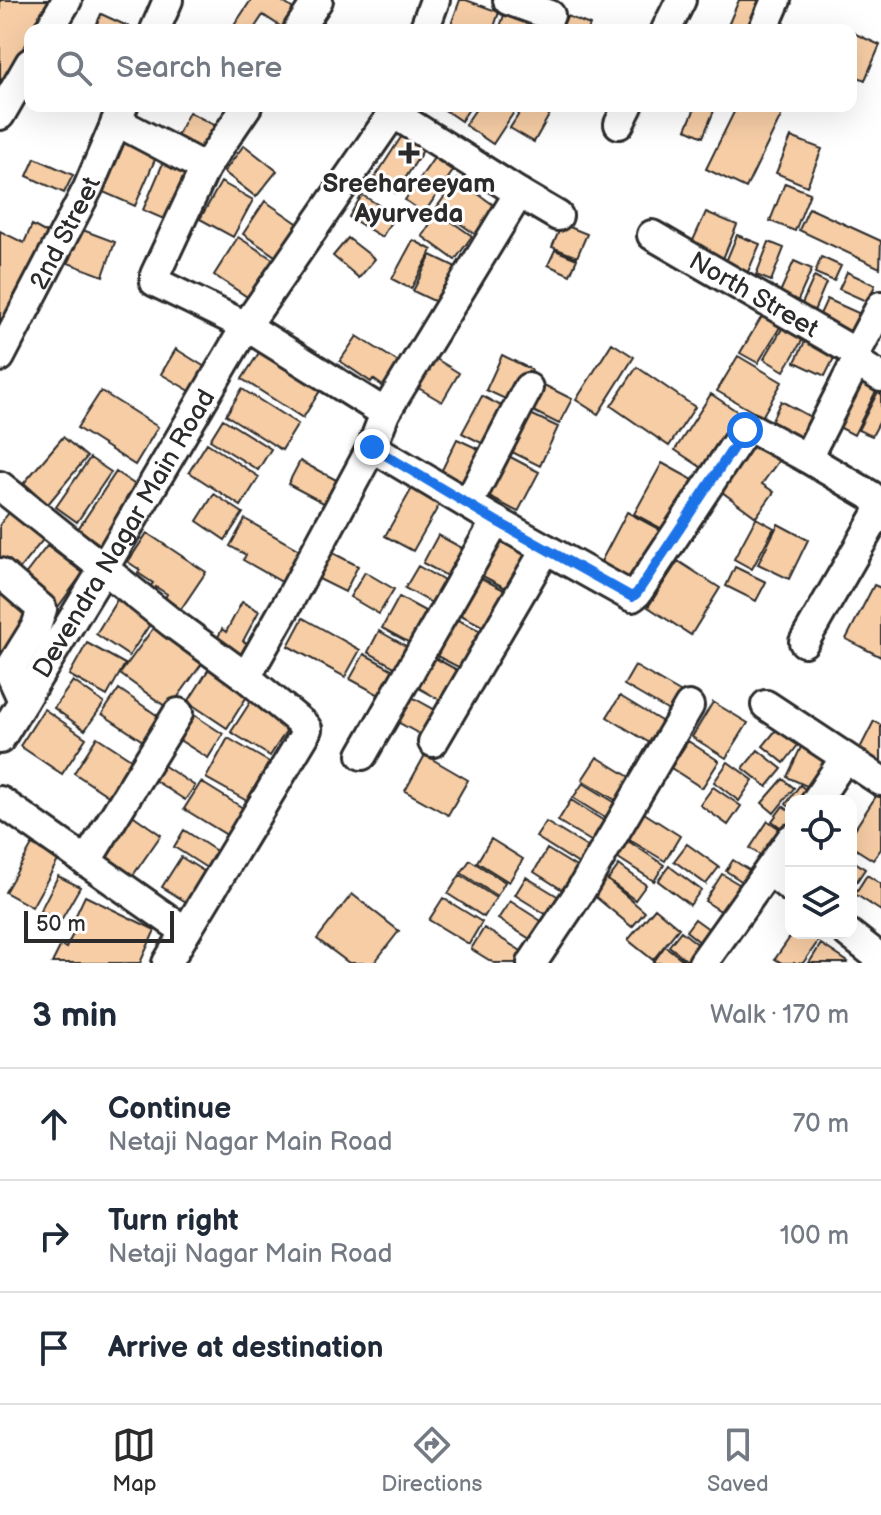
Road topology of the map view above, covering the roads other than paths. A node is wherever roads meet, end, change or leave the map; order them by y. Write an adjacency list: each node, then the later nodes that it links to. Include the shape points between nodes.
1 (67, 0): 9 (street)
2 (168, 0): 10 (street)
3 (318, 0): 11 (street)
4 (435, 0): 12 (street)
5 (508, 0): 8 (street)
6 (681, 0): 13 (street)
7 (776, 0): 14 (street)
8 (550, 15)
9 (53, 24)
10 (158, 24)
11 (302, 24)
12 (426, 24)
13 (669, 24)
14 (766, 24)
15 (24, 73): 20 (street)
16 (243, 112): 21 (street)
17 (393, 112): 26 (street, Devendra Nagar Main Road)
18 (399, 112): 22 (street)
19 (120, 114): 21 (street); 27 (street, 2nd Street, via 88,188)
20 (0, 115)
21 (205, 168): 26 (street, via 155,282)
22 (519, 193): 23 (street); 31 (street)
23 (558, 216)
24 (652, 235): 28 (street, North Street)
25 (881, 306): 28 (street)
26 (246, 326): 31 (street); 38 (street, Devendra Nagar Main Road)
27 (0, 357)
28 (856, 358): 29 (street, North Street); 33 (street)
29 (881, 377)
30 (528, 388): 35 (street)
31 (385, 413): 32 (street)
32 (372, 447): 35 (street); 41 (street)
33 (807, 458): 37 (street, via 751,428 745,430 635,596); 40 (street, via 870,495 878,507)
34 (0, 486): 38 (street)
35 (468, 504): 36 (street)
36 (496, 521): 37 (street); 48 (street)
37 (552, 552): 47 (street)
38 (104, 568): 41 (street); 42 (street, Devendra Nagar Main Road)
39 (0, 573): 42 (street, via 42,609 13,664 11,675)
40 (804, 642)
41 (246, 677): 55 (street, via 306,732)
42 (23, 701): 46 (street, Devendra Nagar Main Road)
43 (766, 705): 49 (street)
44 (689, 706): 59 (street)
45 (178, 713): 53 (street)
46 (0, 739)
47 (440, 742)
48 (362, 755)
49 (845, 758): 50 (street); 51 (street)
50 (881, 781)
51 (820, 795)
52 (0, 801): 53 (street)
53 (86, 862): 55 (street)
54 (780, 880): 60 (street)
55 (185, 931): 58 (street)
56 (856, 939): 57 (street)
57 (881, 959)
58 (167, 963)
59 (532, 963)
60 (703, 963)

